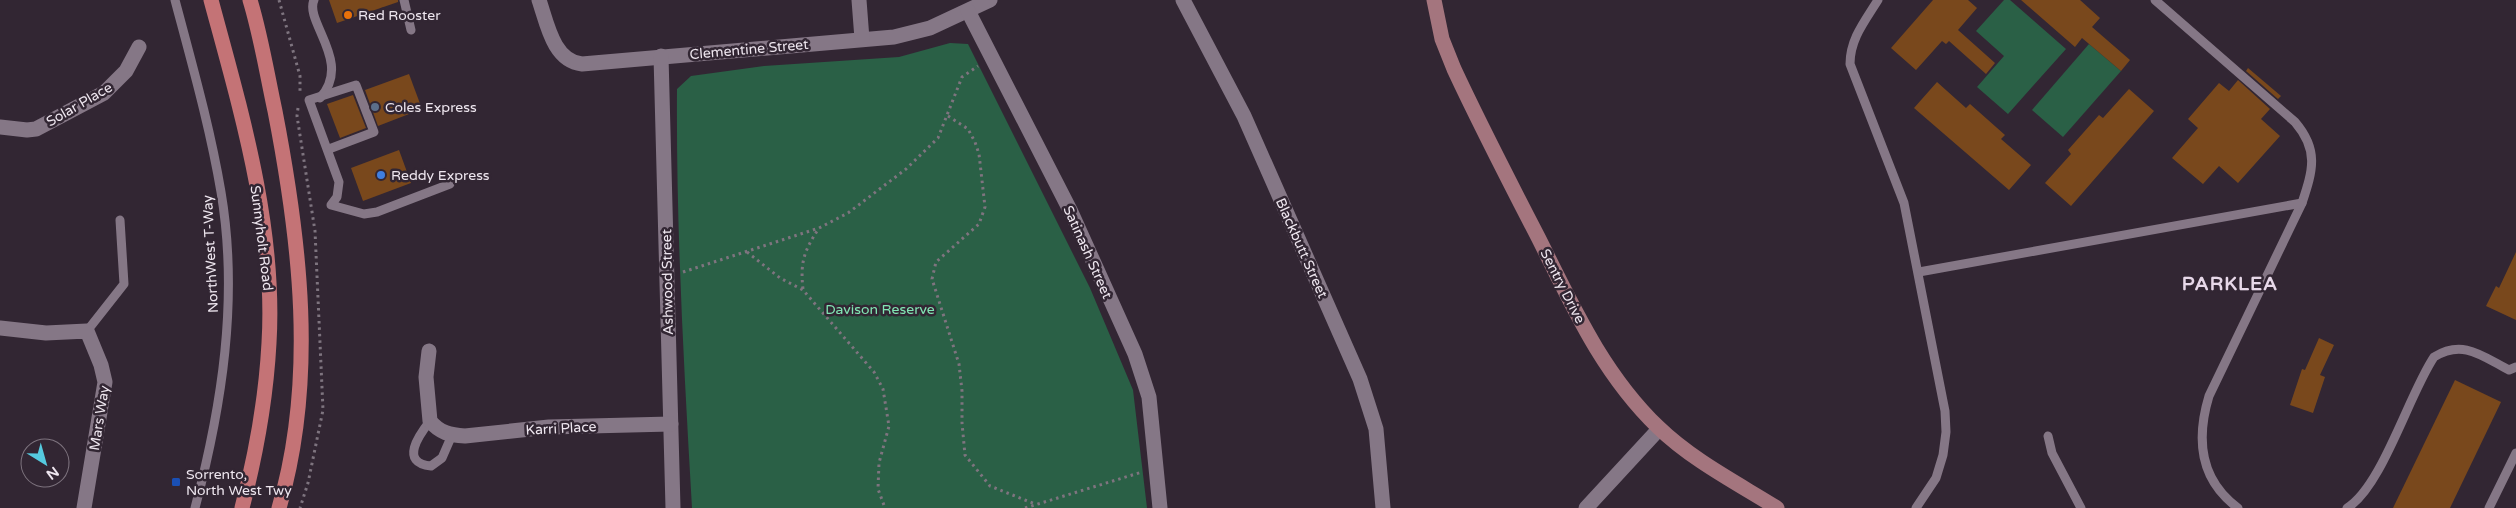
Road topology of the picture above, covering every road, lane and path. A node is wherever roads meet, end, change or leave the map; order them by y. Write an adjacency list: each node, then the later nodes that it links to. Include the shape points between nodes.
1 (175, 0): 48 (lane, NorthWest T-Way, via 206,118 221,193 227,269 226,330 219,401)
2 (211, 0): 49 (main road, Sunnyholt Road, via 236,93 262,214 269,284 270,342 266,386)
3 (250, 0): 50 (main road, via 288,183 301,304 298,414)
4 (279, 0): 20 (path)
5 (314, 0): 21 (lane, via 313,10 331,60 331,78)
6 (404, 0): 15 (lane)
7 (539, 0): 18 (street, Clementine Street, via 555,45 568,60 582,64)
8 (859, 0): 16 (street)
9 (990, 0): 14 (street, Clementine Street)
10 (1183, 0): 55 (street, Blackbutt Street, via 1244,116 1360,379 1376,429)
11 (1434, 0): 41 (street, Sentry Drive, via 1442,39 1454,69 1577,314 1616,380)
12 (1878, 0): 32 (lane, via 1855,38 1850,64 1904,203)
13 (2155, 0): 27 (lane, via 2303,132 2312,153 2310,178)
14 (968, 11): 16 (street, Clementine Street, via 914,33); 19 (street, Satinash Street)
15 (411, 30)
16 (862, 39): 18 (street, Clementine Street)
17 (139, 47): 24 (street, Solar Place, via 121,78 104,93 36,129)
18 (661, 56): 33 (street, Ashwood Street)
19 (991, 57): 23 (path, via 962,77); 45 (street, Satinash Street, via 1067,204 1135,354 1149,397)
20 (301, 85)
21 (320, 98): 25 (lane, via 309,100); 25 (lane, via 356,85 374,132)
22 (298, 110): 30 (path)
23 (948, 116): 29 (path, via 938,138 906,169 848,213); 46 (path, via 968,129 975,142 985,206 979,224 936,262 932,278 958,364 965,455 990,486)
24 (0, 127)
25 (328, 149): 26 (lane, via 339,182 338,197 331,205 354,213 377,212)
26 (450, 184)
27 (2302, 203): 32 (lane); 60 (lane, via 2209,396 2202,418 2204,460 2211,478 2222,494)
28 (120, 220): 36 (lane, via 124,284)
29 (819, 228): 31 (path); 34 (path, via 807,247 800,268)
30 (315, 231)
31 (746, 252): 33 (path); 34 (path, via 780,278)
32 (1919, 272): 58 (lane, via 1946,432 1936,478)
33 (667, 276): 40 (street, Ashwood Street)
34 (803, 290): 52 (path, via 869,365 883,389 889,426 879,463 878,489)
35 (0, 328): 36 (street, via 46,333)
36 (87, 331): 47 (street, Mars Way, via 102,365 105,382)
37 (429, 351): 39 (street, via 426,377)
38 (2514, 370): 61 (lane, via 2458,348 2434,357 2378,470)
39 (430, 420): 42 (street, via 441,431); 42 (lane, via 419,434 413,450 415,458 424,465 438,463)
40 (671, 424): 42 (street, Karri Place); 51 (street, Ashwood Street)
41 (1659, 429): 56 (street); 57 (street, Sentry Drive, via 1702,461)
42 (452, 435)
43 (2048, 436): 59 (lane, via 2052,453)
44 (2516, 453): 62 (lane)
45 (1157, 468): 46 (path); 54 (street, Satinash Street)
46 (1034, 504): 53 (path)
47 (84, 508)
48 (195, 508)
49 (242, 508)
50 (279, 508)
51 (673, 508)
52 (885, 508)
53 (1025, 508)
54 (1160, 508)
55 (1383, 508)
56 (1586, 508)
57 (1777, 508)
58 (1916, 508)
59 (2080, 508)
60 (2238, 508)
61 (2347, 508)
62 (2489, 508)

